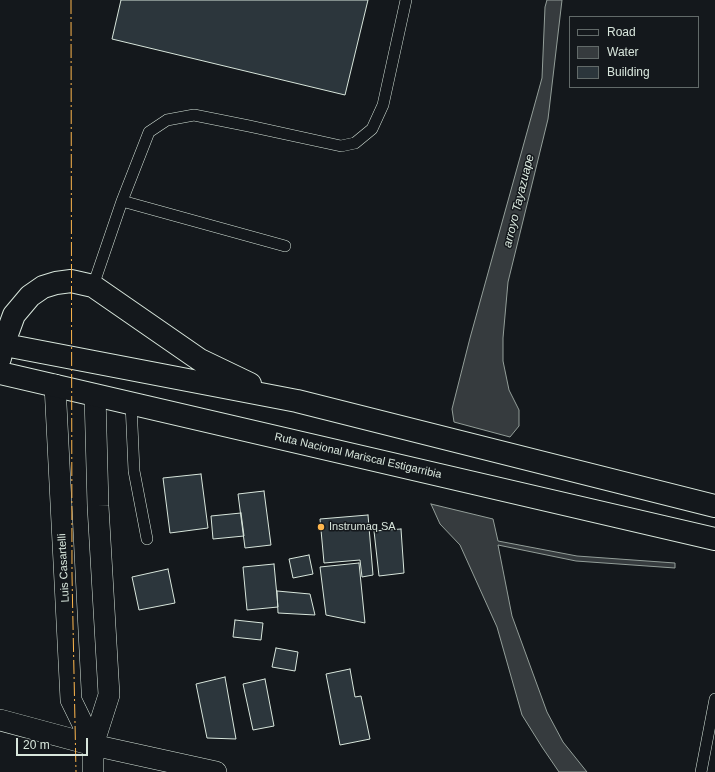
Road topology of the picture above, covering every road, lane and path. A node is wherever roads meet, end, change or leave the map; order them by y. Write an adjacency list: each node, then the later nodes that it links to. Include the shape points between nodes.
1 (406, 0): 2 (lane, via 383,105 372,129 355,143 341,146 194,115 167,120 149,132)
2 (122, 201): 3 (lane); 4 (lane)
3 (285, 246)
4 (93, 286): 5 (highway, via 71,281 43,287 30,296 14,315); 9 (highway, via 200,360 250,384)
5 (1, 349): 9 (highway)
6 (0, 373): 7 (highway, Ruta Nacional Mariscal Estigarribia)
7 (55, 385): 8 (highway, Ruta Nacional Mariscal Estigarribia); 16 (street, Luis Casartelli, via 71,700)
8 (95, 395): 10 (highway, Ruta Nacional Mariscal Estigarribia); 16 (street, Luis Casartelli, via 98,506 109,695)
9 (296, 401): 11 (highway)
10 (131, 403): 12 (lane, via 134,471); 13 (highway, Ruta Nacional Mariscal Estigarribia)
11 (715, 506)
12 (147, 539)
13 (715, 539)
14 (715, 699): 19 (lane)
15 (0, 720): 16 (street)
16 (93, 745): 17 (street, Luis Casartelli); 18 (street)
17 (93, 772)
18 (216, 772)
19 (701, 772)

